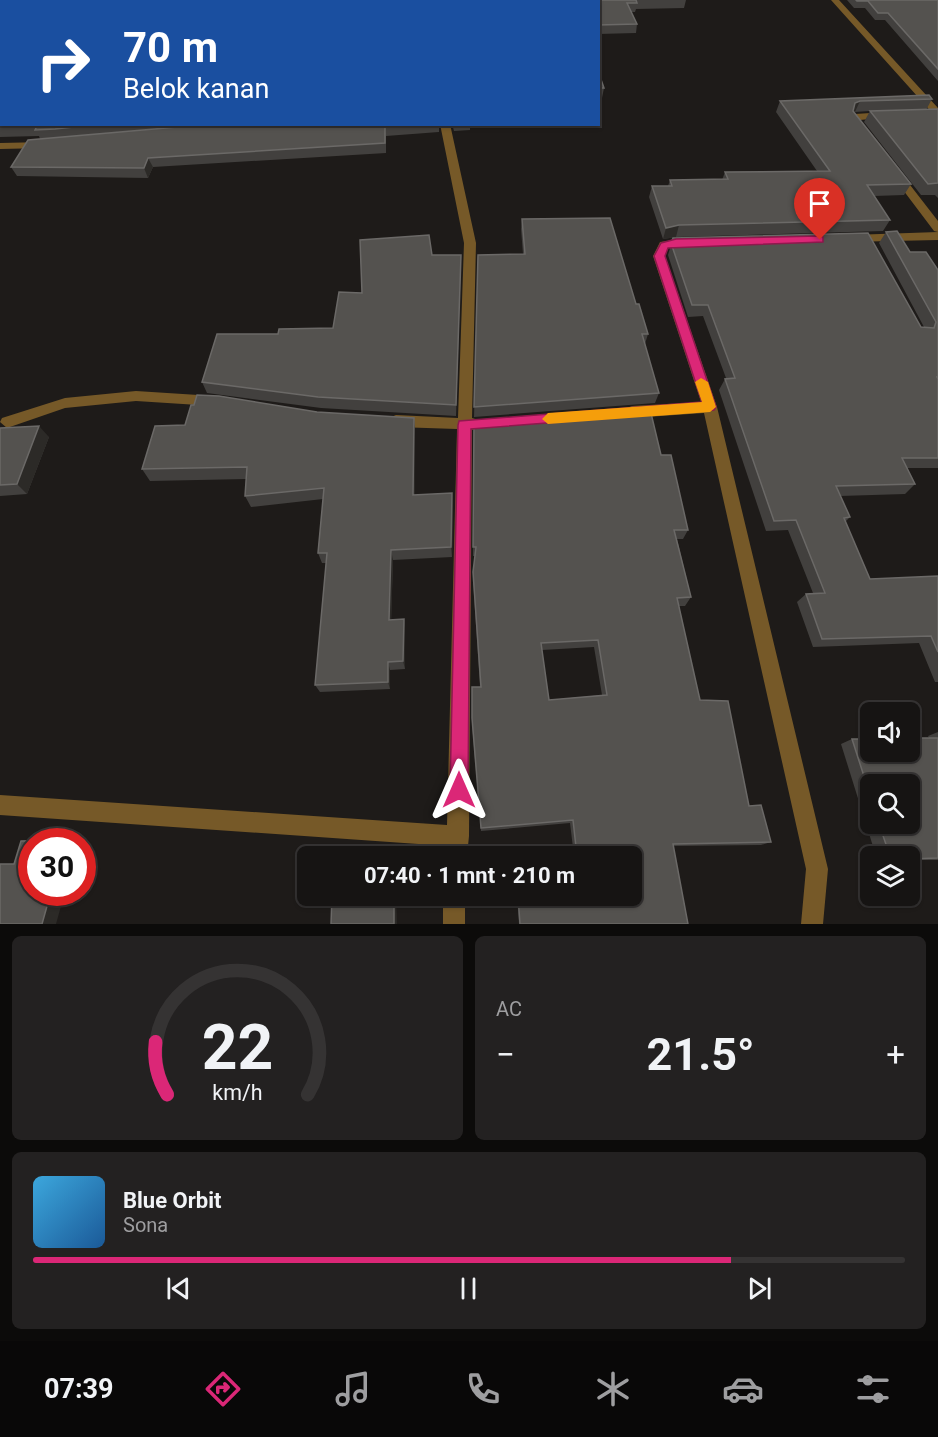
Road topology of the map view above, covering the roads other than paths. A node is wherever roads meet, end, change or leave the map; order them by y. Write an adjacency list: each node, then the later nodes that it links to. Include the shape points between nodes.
1 (835, 0): 2 (street)
2 (934, 114)
3 (894, 115): 5 (street, via 855,117)
4 (445, 126): 19 (street, via 470,243)
5 (869, 139)
6 (60, 144): 7 (street)
7 (0, 146)
8 (890, 166): 9 (street)
9 (938, 229)
10 (938, 236): 11 (street, via 870,243)
11 (831, 239)
12 (700, 242): 14 (street, via 664,245 659,256)
13 (225, 401): 17 (street, via 136,396 65,403)
14 (710, 407): 15 (street); 24 (street, via 817,869)
15 (616, 414)
16 (380, 420): 19 (street)
17 (8, 422)
18 (488, 423): 19 (street)
19 (464, 425): 21 (street)
20 (0, 805): 21 (street)
21 (458, 846)
22 (454, 906): 23 (street)
23 (454, 924)
24 (812, 924)

